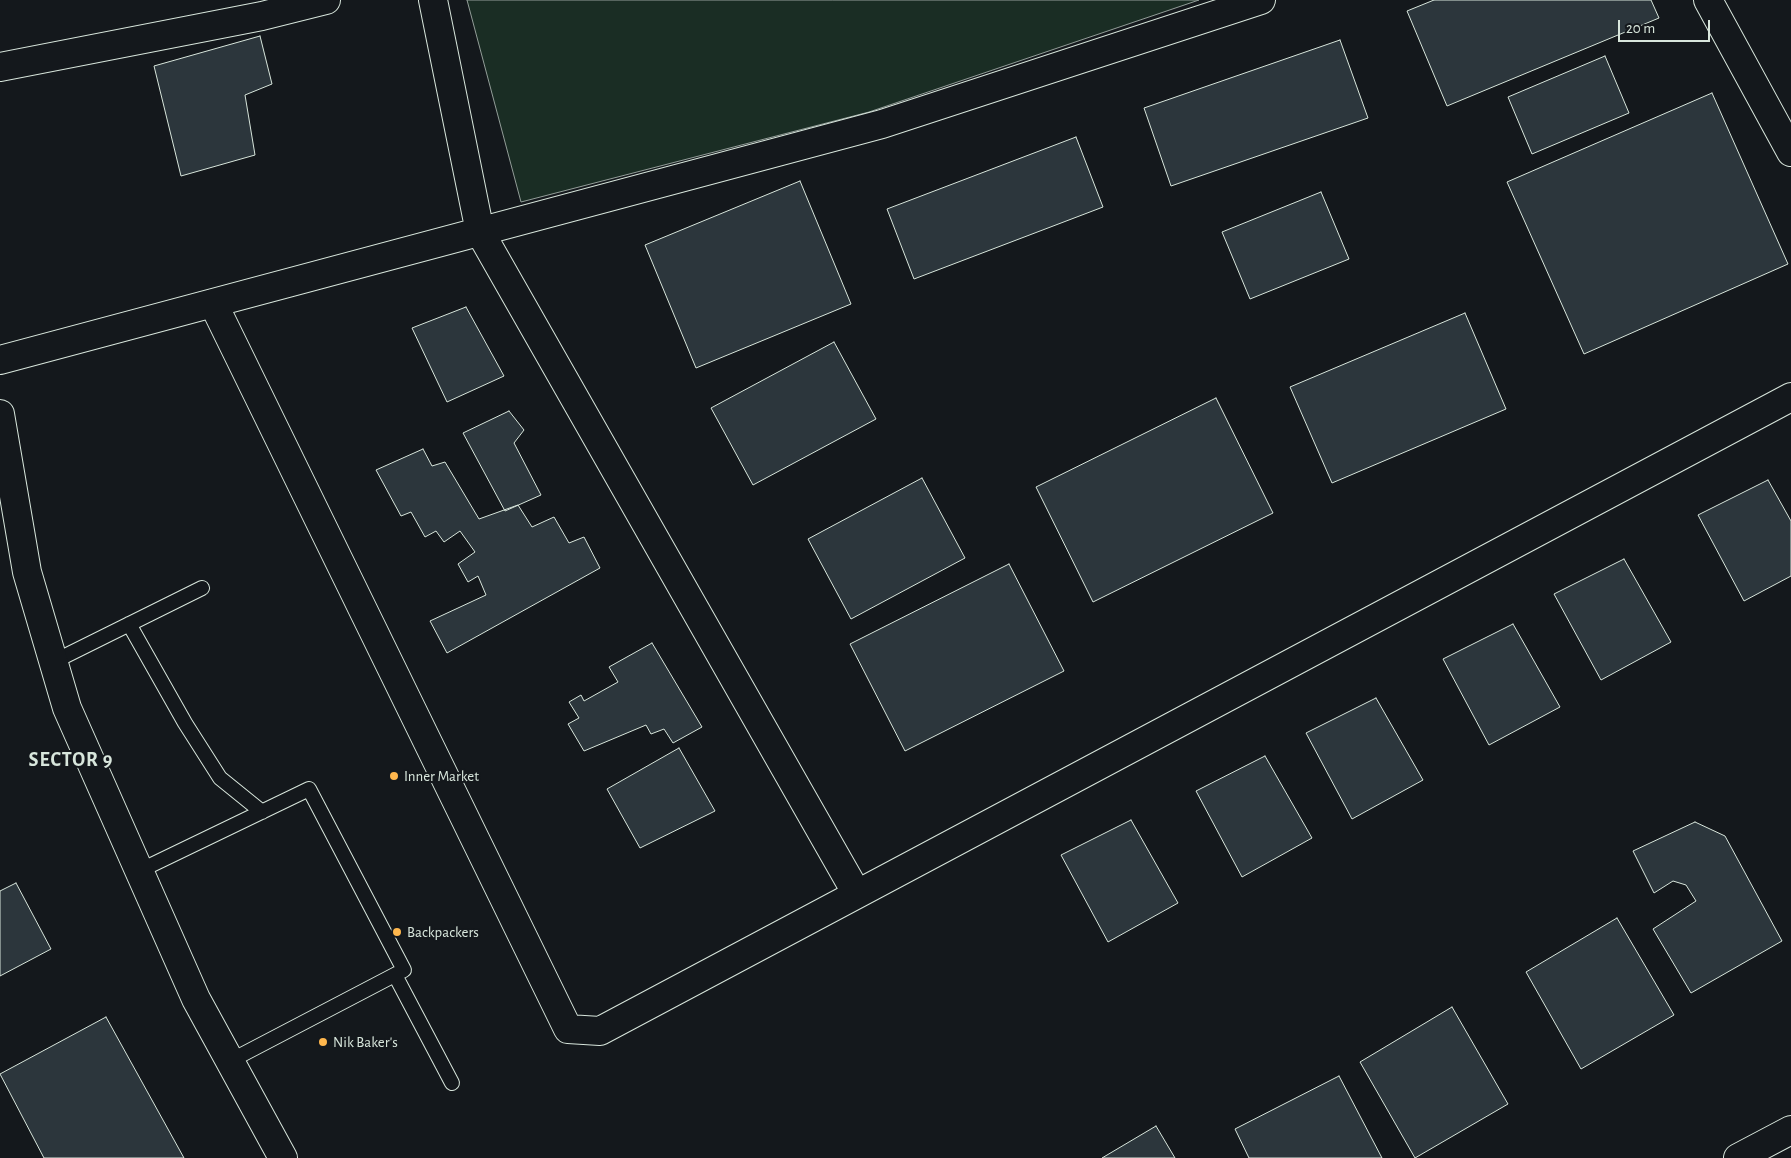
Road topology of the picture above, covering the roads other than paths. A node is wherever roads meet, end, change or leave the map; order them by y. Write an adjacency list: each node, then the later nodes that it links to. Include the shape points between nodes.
1 (326, 0): 5 (street, via 262,16)
2 (433, 0): 7 (street)
3 (1261, 0): 7 (street, via 882,124)
4 (1708, 0): 6 (street)
5 (0, 66)
6 (1791, 152)
7 (480, 232): 8 (street); 17 (street)
8 (213, 303): 9 (street); 17 (street, via 568,1029 600,1031)
9 (0, 360)
10 (1791, 397): 17 (street)
11 (0, 414): 14 (street, via 27,572)
12 (202, 588): 13 (lane)
13 (129, 624): 14 (lane); 15 (lane, via 220,778)
14 (53, 662): 16 (street, via 67,708)
15 (262, 812): 16 (lane); 18 (lane, via 309,789 404,970)
16 (139, 871): 19 (street, via 196,999)
17 (856, 894)
18 (395, 974): 19 (lane); 20 (lane)
19 (230, 1061): 22 (street)
20 (452, 1082)
21 (1791, 1130): 23 (street)
22 (282, 1158)
23 (1738, 1158)

